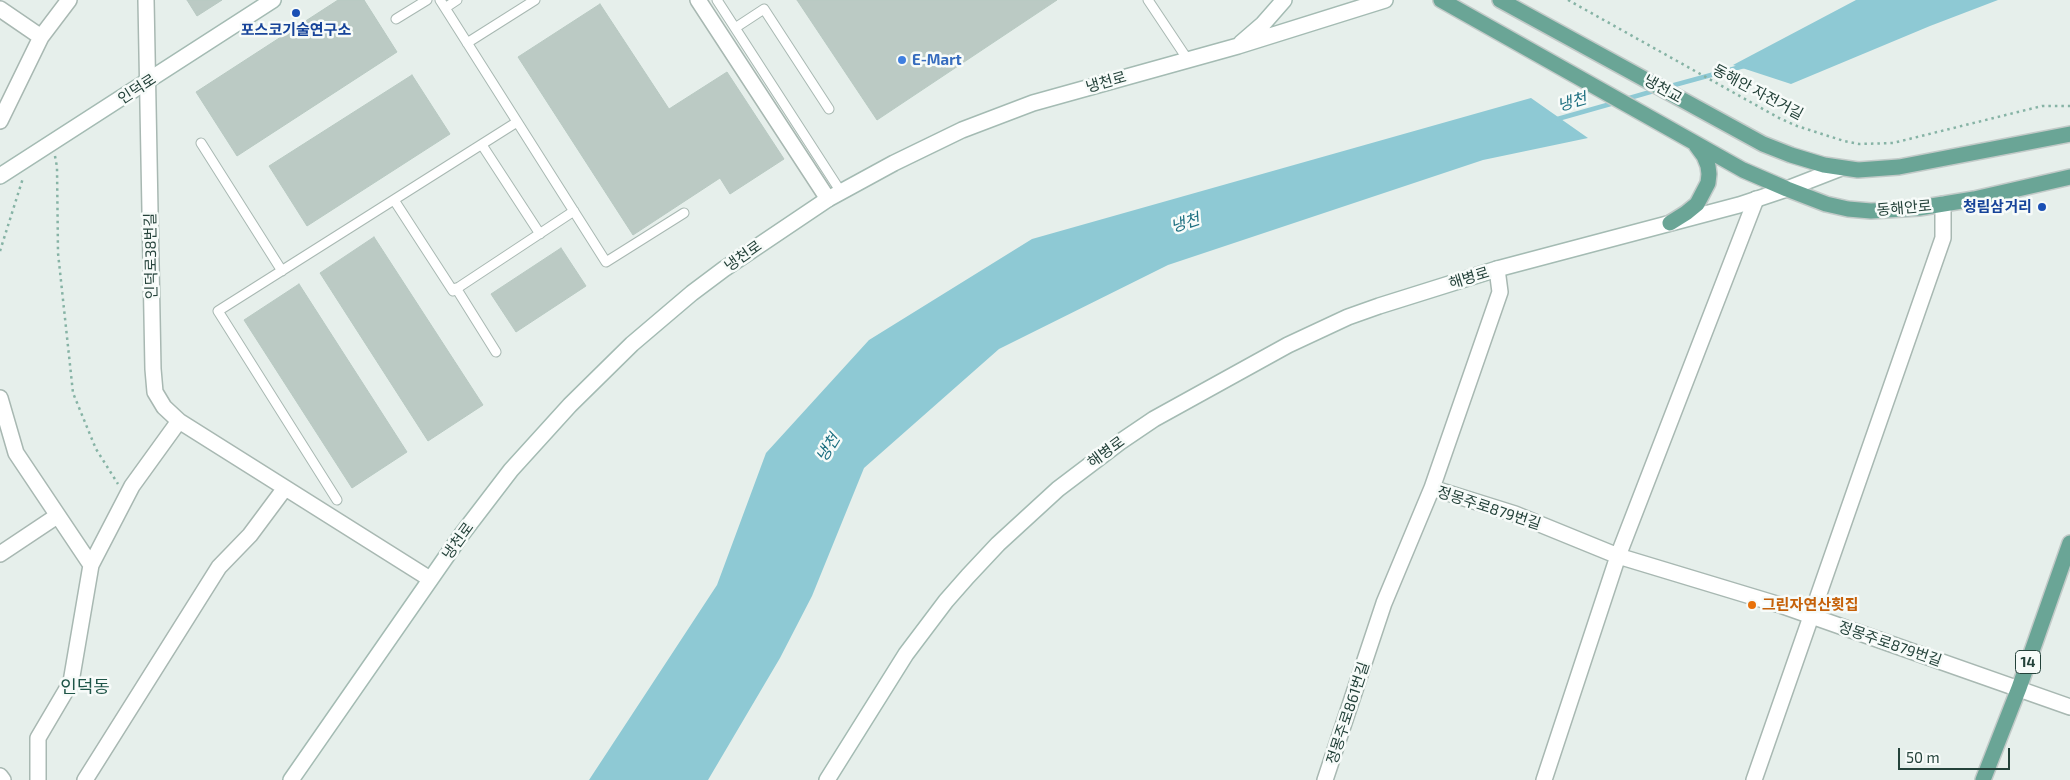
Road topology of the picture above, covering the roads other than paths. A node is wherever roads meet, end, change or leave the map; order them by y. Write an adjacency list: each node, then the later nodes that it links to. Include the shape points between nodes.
1 (69, 0): 20 (street)
2 (146, 0): 24 (street, 인덕로38번길)
3 (273, 0): 24 (street, 인덕로)
4 (427, 0): 17 (lane)
5 (457, 0): 15 (lane)
6 (535, 0): 21 (lane)
7 (698, 0): 36 (street)
8 (717, 0): 19 (lane)
9 (1148, 0): 23 (lane)
10 (1284, 0): 22 (street, via 1264,24)
11 (1385, 0): 22 (street, 냉천로)
12 (1441, 0): 29 (main road)
13 (1500, 0): 18 (main road)
14 (1518, 0): 18 (main road)
15 (442, 4): 21 (lane)
16 (0, 9): 20 (street)
17 (396, 19)
18 (1537, 20): 32 (main road, 냉천교, via 1756,140 1791,155)
19 (735, 28): 25 (lane, via 764,9); 36 (lane)
20 (41, 37): 26 (street)
21 (468, 43): 27 (lane)
22 (1238, 46): 23 (street, 냉천로)
23 (1188, 60): 36 (street, 냉천로, via 1080,89 997,116 925,147)
24 (148, 81): 33 (street, 인덕로); 49 (street, 인덕로38번길, via 155,392 164,407)
25 (829, 109)
26 (0, 121)
27 (517, 122): 31 (lane); 40 (lane)
28 (2070, 134): 32 (main road, via 1899,167)
29 (1694, 142): 35 (main road, 동해안로, via 1743,170); 42 (main road, via 1708,166 1708,183 1697,204)
30 (201, 143): 45 (lane)
31 (482, 144): 38 (lane); 43 (lane)
32 (1841, 168): 35 (street, 해병로)
33 (0, 176)
34 (2070, 177): 39 (main road, 동해안로)
35 (1787, 189): 37 (street, 해병로); 39 (main road, 동해안로, via 1848,209 1896,210)
36 (835, 196): 60 (street, 냉천로, via 724,269 626,350 511,470)
37 (1756, 199): 42 (street, 해병로); 58 (street)
38 (394, 200): 45 (lane); 46 (lane, via 453,291)
39 (1943, 204): 61 (street, via 1943,238)
40 (574, 211): 41 (lane, via 606,262); 43 (lane)
41 (684, 213)
42 (1670, 223): 44 (street, 해병로)
43 (540, 234): 46 (lane)
44 (1497, 269): 53 (street, 해병로, via 1500,292); 70 (street, 해병로, via 1379,306 1288,345 1154,419 1090,464 1016,527 946,601 906,654)
45 (282, 271): 54 (lane, via 218,311)
46 (456, 288): 47 (lane)
47 (496, 352)
48 (0, 398): 51 (street)
49 (179, 421): 52 (street, 인덕로38번길); 59 (street, via 129,492)
50 (0, 430): 51 (street)
51 (16, 453): 55 (street)
52 (285, 488): 60 (street, 인덕로38번길); 68 (street, via 250,536 219,567)
53 (1432, 488): 58 (street, 정몽주로879번길, via 1515,514); 62 (street, 정몽주로879번길)
54 (337, 500)
55 (57, 516): 57 (street); 59 (street)
56 (2070, 543): 63 (main road, 14)
57 (0, 554)
58 (1618, 556): 61 (street, 정몽주로879번길); 72 (street)
59 (91, 565): 67 (street, via 71,682 38,738)
60 (430, 579): 69 (street, 냉천로)
61 (1811, 616): 63 (street, 정몽주로879번길); 73 (street)
62 (1370, 646): 71 (street, 정몽주로861번길)
63 (2019, 688): 64 (street, 정몽주로879번길); 74 (main road, 14)
64 (2070, 707)
65 (0, 776): 66 (street)
66 (3, 780)
67 (38, 780)
68 (85, 780)
69 (291, 780)
70 (827, 780)
71 (1326, 780)
72 (1544, 780)
73 (1754, 780)
74 (1983, 780)

